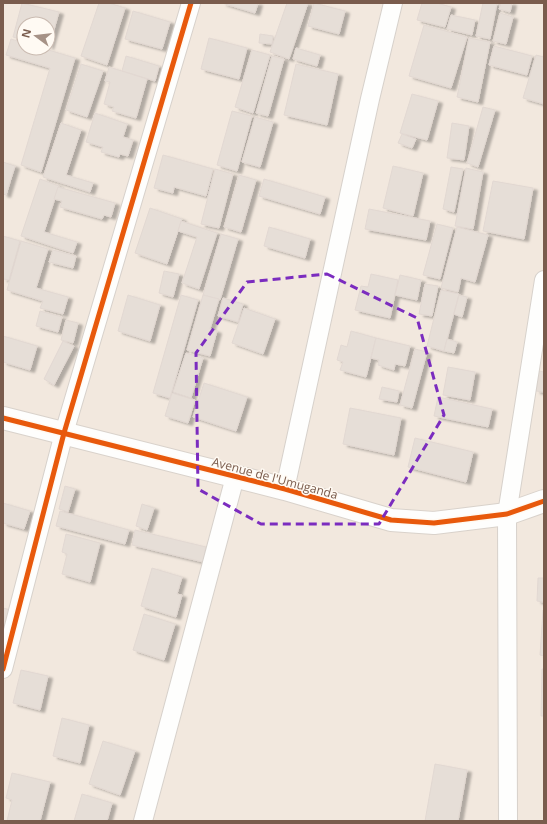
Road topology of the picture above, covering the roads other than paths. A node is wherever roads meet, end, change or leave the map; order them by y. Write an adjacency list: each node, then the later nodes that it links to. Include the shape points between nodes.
1 (191, 3): 5 (street)
2 (393, 3): 7 (street)
3 (544, 280): 9 (street)
4 (3, 418): 5 (street, Avenue de l'Umuganda)
5 (64, 433): 6 (street, Avenue de l'Umuganda); 10 (street)
6 (235, 477): 7 (street, Avenue de l'Umuganda); 11 (street)
7 (285, 489): 9 (street, Avenue de l'Umuganda, via 391,520 434,523)
8 (544, 501): 9 (street, Avenue de l'Umuganda)
9 (506, 514): 12 (street)
10 (3, 669)
11 (143, 821)
12 (508, 821)

